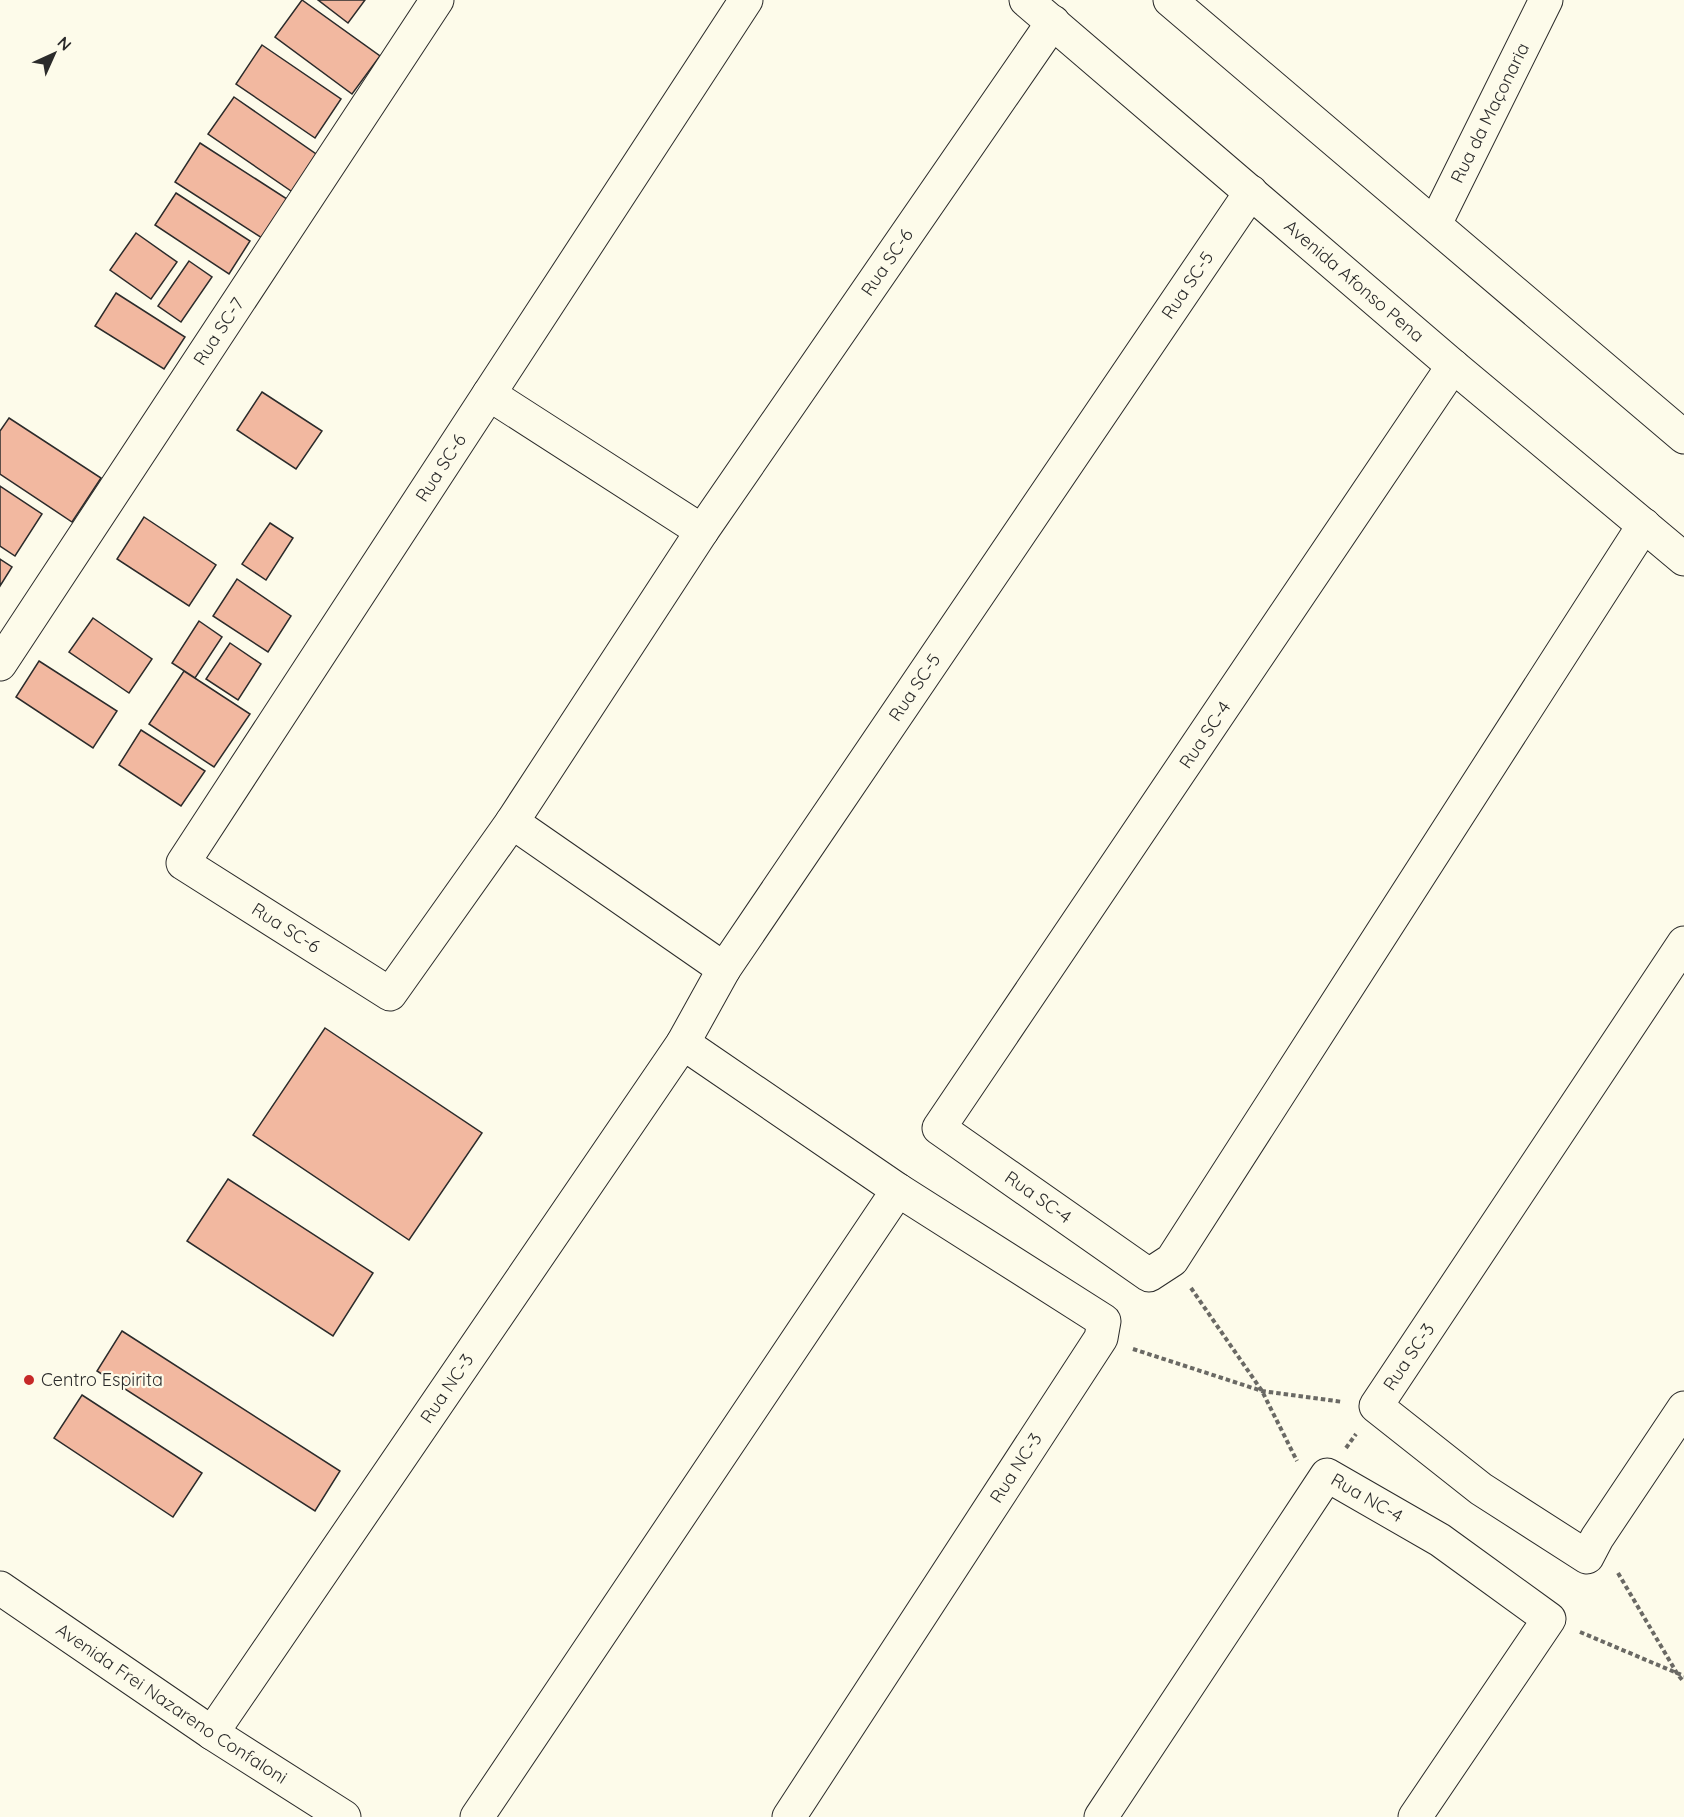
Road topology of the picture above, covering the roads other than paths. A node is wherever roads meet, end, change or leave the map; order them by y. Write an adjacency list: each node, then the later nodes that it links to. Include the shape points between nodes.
1 (437, 0): 15 (street, Rua SC-7)
2 (746, 0): 10 (street, Rua SC-6)
3 (1026, 0): 6 (street, Avenida Afonso Pena)
4 (1170, 0): 8 (street)
5 (1546, 0): 8 (street, Rua da Maçonaria)
6 (1053, 22): 7 (street, Avenida Afonso Pena); 13 (street, Rua SC-6)
7 (1251, 192): 9 (street, Avenida Afonso Pena); 18 (street, Rua SC-5)
8 (1435, 224): 11 (street)
9 (1453, 366): 12 (street, Avenida Afonso Pena); 12 (street, Rua SC-4, via 939,1128 1149,1275 1172,1260)
10 (489, 394): 13 (street); 16 (street, Rua SC-6, via 183,863 390,994)
11 (1684, 437)
12 (1644, 525): 14 (street, Avenida Afonso Pena)
13 (702, 531): 16 (street, Rua SC-6)
14 (1684, 559)
15 (0, 664)
16 (512, 822): 18 (street)
17 (1684, 943): 21 (street, Rua SC-3, via 1376,1406 1481,1489 1587,1557)
18 (723, 969): 19 (street, Rua NC-3)
19 (683, 1043): 20 (street); 23 (street, Rua NC-3)
20 (898, 1190): 25 (street); 26 (street, Rua NC-3, via 1104,1321 1101,1338)
21 (1684, 1408)
22 (0, 1588): 23 (street, Avenida Frei Nazareno Confaloni)
23 (212, 1732): 24 (street, Avenida Frei Nazareno Confaloni)
24 (344, 1817)
25 (477, 1817)
26 (789, 1817)
27 (1101, 1817): 28 (street, Rua NC-4, via 1320,1485 1440,1540 1549,1619)
28 (1415, 1817)

